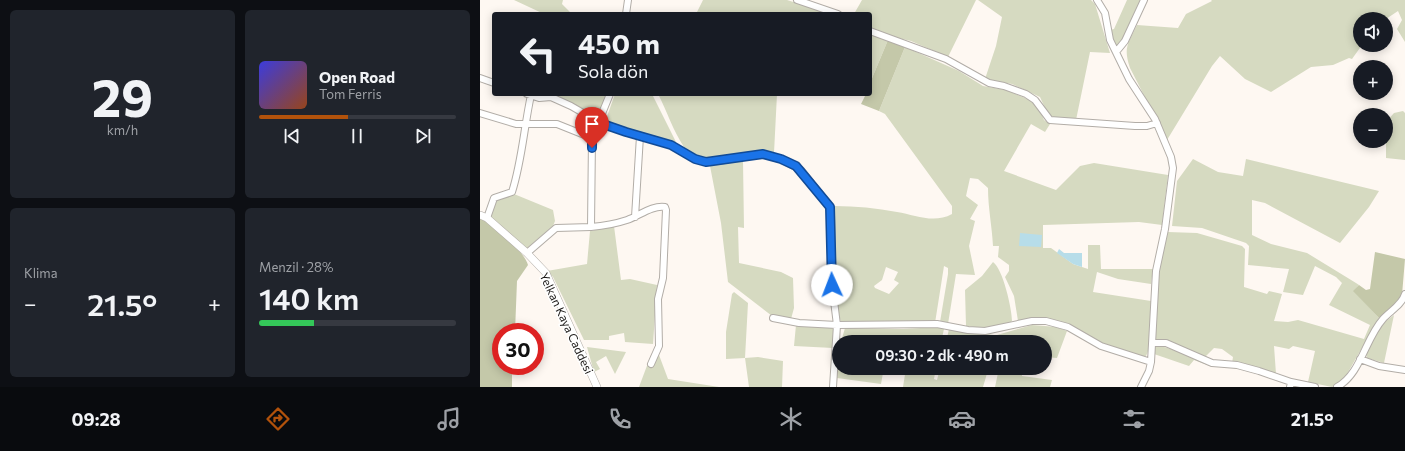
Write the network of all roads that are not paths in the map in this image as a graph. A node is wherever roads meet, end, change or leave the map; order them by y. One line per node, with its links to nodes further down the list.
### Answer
1 (628, 0): 5 (street)
2 (797, 0): 6 (street)
3 (1097, 0): 8 (street)
4 (1144, 0): 8 (street)
5 (626, 12)
6 (832, 12)
7 (872, 32): 16 (street)
8 (1116, 52): 16 (street)
9 (480, 78): 10 (street)
10 (492, 82)
11 (529, 96): 17 (street)
12 (532, 96): 15 (street)
13 (609, 96): 15 (street)
14 (480, 113): 17 (street)
15 (600, 123): 18 (street); 19 (street)
16 (1157, 123): 27 (street)
17 (524, 125): 19 (street); 20 (street)
18 (640, 136): 21 (street); 26 (street)
19 (592, 138): 22 (street)
20 (483, 217): 23 (street, Yelkan Kaya Caddesi)
21 (635, 217): 22 (street); 30 (street)
22 (590, 227): 23 (street)
23 (527, 253): 33 (street, Yelkan Kaya Caddesi)
24 (1405, 294): 28 (street)
25 (773, 318): 26 (street)
26 (837, 325): 29 (street); 34 (street)
27 (1153, 343): 29 (street); 32 (street)
28 (1360, 359): 31 (street); 37 (street)
29 (1151, 362): 35 (street)
30 (651, 364)
31 (1405, 370)
32 (1290, 384): 36 (street)
33 (596, 387)
34 (833, 387)
35 (1141, 387)
36 (1315, 387)
37 (1337, 387)

